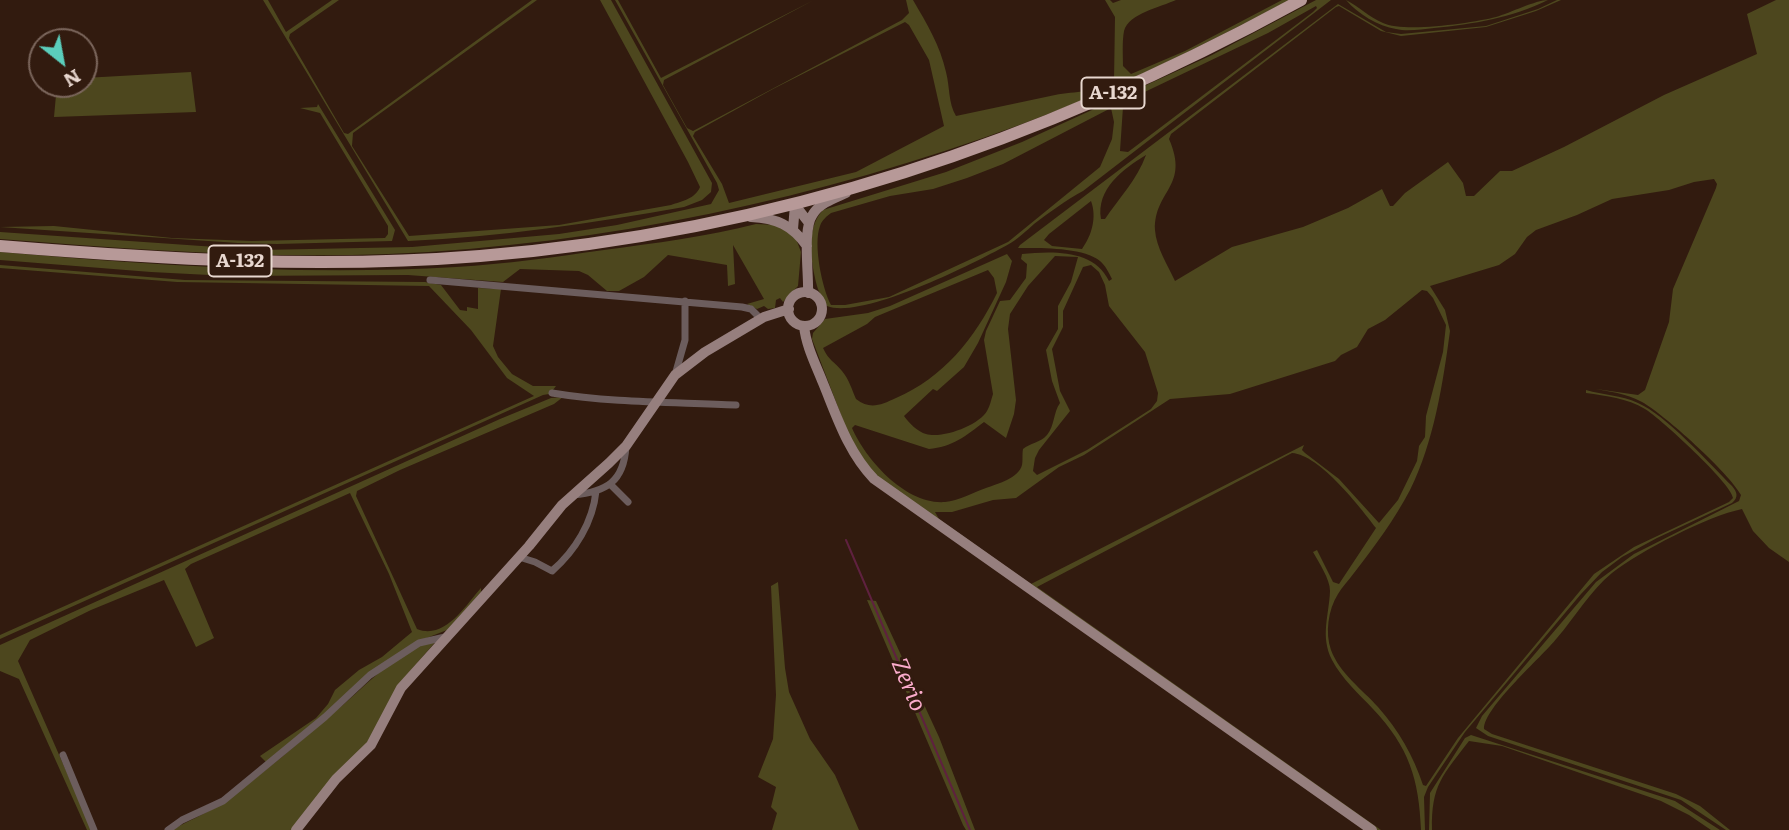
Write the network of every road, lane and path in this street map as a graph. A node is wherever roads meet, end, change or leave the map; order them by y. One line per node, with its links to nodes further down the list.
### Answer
1 (1301, 0): 2 (main road, A-132)
2 (856, 189): 3 (main road, A-132); 5 (street)
3 (795, 205): 4 (main road, A-132); 5 (street); 6 (street)
4 (747, 216): 6 (street); 7 (main road, A-132)
5 (809, 223): 8 (street)
6 (793, 229): 8 (street)
7 (0, 246)
8 (807, 246): 10 (street)
9 (430, 280): 11 (street)
10 (808, 293): 12 (street); 14 (street)
11 (685, 301): 13 (street); 15 (street)
12 (789, 309): 13 (street); 14 (street)
13 (761, 319): 15 (street)
14 (804, 326): 30 (street)
15 (675, 374): 17 (street)
16 (552, 393): 17 (street)
17 (655, 400): 18 (street); 19 (street)
18 (736, 405)
19 (626, 446): 20 (street); 22 (street)
20 (610, 484): 21 (street); 23 (street)
21 (596, 491): 22 (street); 24 (street)
22 (572, 495): 24 (street)
23 (628, 502)
24 (519, 557): 25 (street)
25 (445, 637): 28 (street); 29 (street)
26 (63, 755): 27 (street)
27 (94, 830)
28 (167, 830)
29 (296, 830)
30 (1373, 830)

